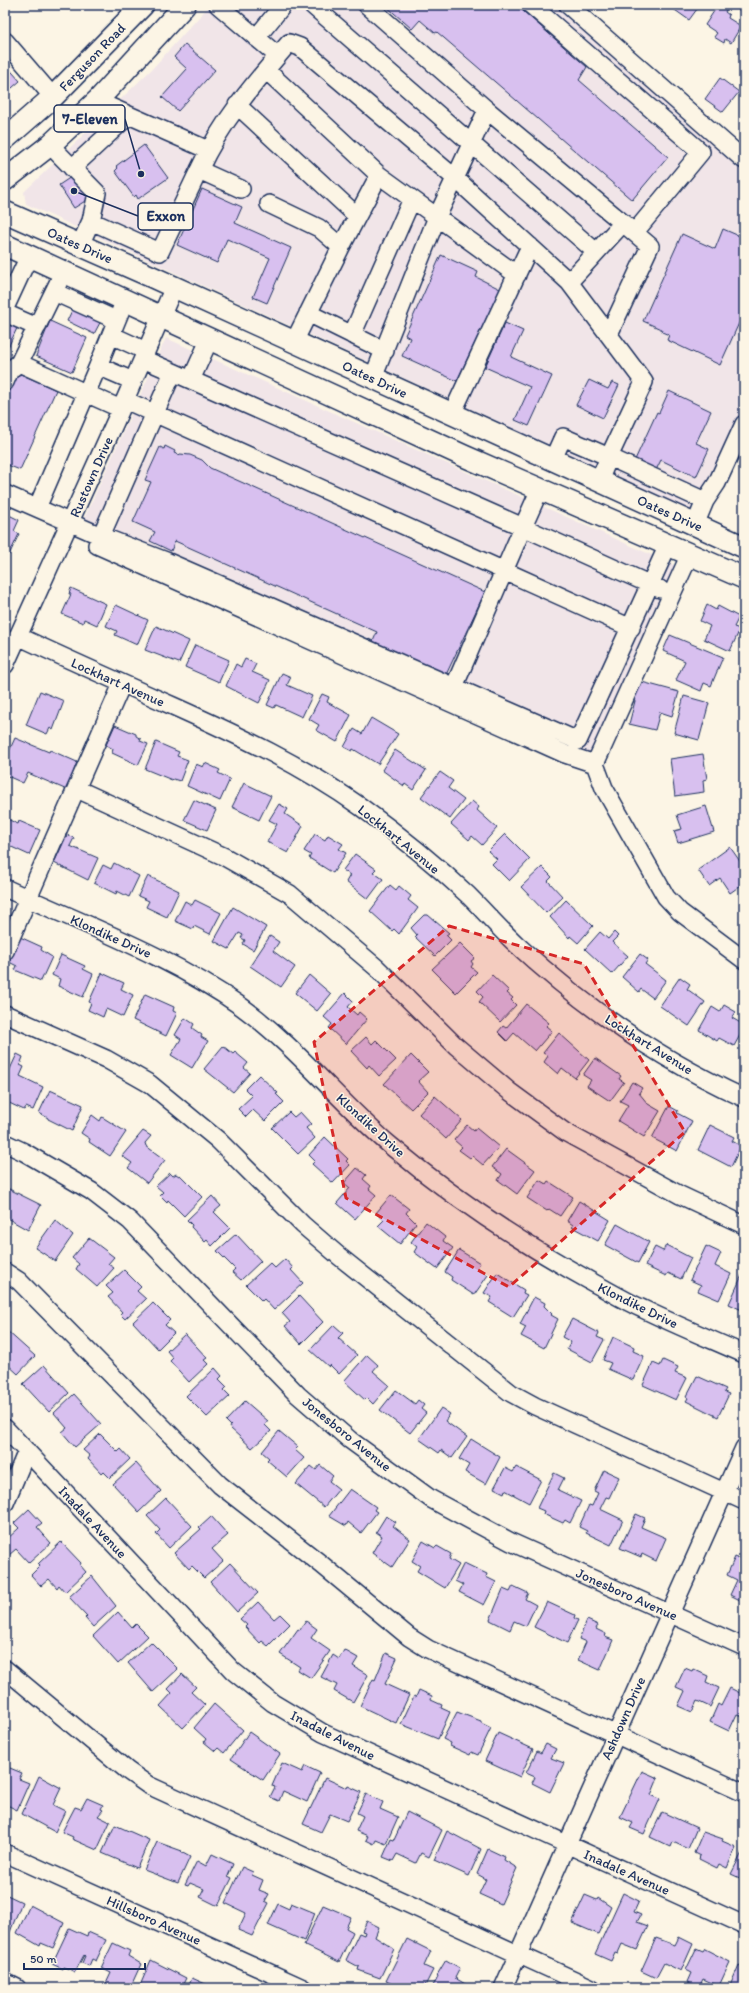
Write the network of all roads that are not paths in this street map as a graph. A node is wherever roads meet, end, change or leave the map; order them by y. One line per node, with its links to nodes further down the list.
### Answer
1 (142, 5): 13 (main road, Ferguson Road)
2 (186, 5): 14 (main road)
3 (219, 5): 9 (street)
4 (283, 5): 9 (street)
5 (312, 5): 19 (street)
6 (367, 5): 16 (street)
7 (531, 5): 35 (street)
8 (568, 5): 22 (street)
9 (256, 38): 11 (street)
10 (5, 41): 13 (street)
11 (278, 56): 12 (street); 26 (street)
12 (266, 70): 15 (street); 25 (street)
13 (53, 97): 18 (main road, Ferguson Road)
14 (97, 100): 17 (street); 20 (main road)
15 (237, 105): 21 (street); 32 (street)
16 (487, 110): 19 (street); 35 (street)
17 (128, 116): 21 (street); 23 (street)
18 (5, 139)
19 (471, 143): 26 (street); 41 (street)
20 (50, 145): 23 (street); 27 (main road)
21 (208, 150): 24 (street)
22 (744, 160)
23 (72, 168): 34 (street)
24 (199, 170): 28 (street); 40 (street)
25 (379, 175): 29 (street); 32 (street)
26 (455, 178): 33 (street); 38 (street)
27 (5, 180)
28 (241, 189)
29 (412, 199): 33 (street); 57 (street)
30 (269, 204): 39 (street)
31 (5, 212): 36 (main road, Oates Drive)
32 (357, 216): 39 (street)
33 (437, 217): 44 (street); 60 (street)
34 (91, 220): 36 (street); 40 (street)
35 (629, 228): 41 (street); 56 (street)
36 (80, 244): 45 (main road, Oates Drive)
37 (5, 245): 42 (main road)
38 (530, 246): 44 (street); 46 (street)
39 (341, 247): 52 (street)
40 (160, 252): 45 (street)
41 (596, 252): 46 (street)
42 (29, 256): 43 (main road); 50 (street)
43 (64, 272): 48 (street); 49 (main road)
44 (517, 275): 73 (street)
45 (150, 276): 47 (main road, Oates Drive)
46 (569, 282): 56 (street)
47 (174, 288): 53 (street, Rustown Drive); 59 (main road, Oates Drive)
48 (54, 292): 54 (street); 55 (street)
49 (125, 300): 53 (main road); 55 (street)
50 (5, 308)
51 (5, 312): 54 (street)
52 (308, 313): 57 (street); 59 (street)
53 (161, 316): 58 (main road); 61 (street, Rustown Drive)
54 (37, 327): 62 (street)
55 (114, 327): 61 (street); 63 (street)
56 (609, 334): 75 (street)
57 (352, 335): 60 (street)
58 (210, 338): 66 (street); 71 (main road)
59 (294, 342): 65 (main road, Oates Drive)
60 (385, 351): 65 (street)
61 (145, 355): 64 (street); 67 (street, Rustown Drive)
62 (19, 363): 68 (street); 69 (street)
63 (98, 366): 67 (street); 69 (street)
64 (173, 372): 66 (street); 72 (street)
65 (373, 378): 71 (main road); 73 (main road, Oates Drive)
66 (191, 380): 84 (street)
67 (133, 381): 70 (street, Rustown Drive)
68 (5, 382)
69 (86, 393): 70 (street); 81 (street)
70 (123, 404): 72 (street); 82 (street, Rustown Drive)
71 (359, 408): 78 (main road)
72 (154, 413): 85 (street); 89 (street)
73 (452, 414): 76 (main road, Oates Drive)
74 (744, 424): 80 (street)
75 (609, 457): 76 (street); 77 (street); 80 (street)
76 (553, 460): 77 (main road, Oates Drive); 78 (main road)
77 (599, 481): 83 (main road, Oates Drive)
78 (540, 489): 84 (street); 86 (main road)
79 (5, 494): 81 (street)
80 (705, 501): 83 (street)
81 (37, 508): 82 (street)
82 (70, 523): 85 (street); 94 (street, Rustown Drive)
83 (695, 525): 87 (main road, Oates Drive)
84 (523, 527): 89 (street); 91 (street)
85 (101, 536): 97 (street); 98 (street)
86 (668, 545): 88 (main road); 91 (street)
87 (744, 547)
88 (690, 554): 90 (main road); 92 (street)
89 (504, 571): 93 (street); 97 (street)
90 (744, 578)
91 (650, 585): 92 (street); 93 (street)
92 (672, 594): 98 (street)
93 (631, 628): 97 (street)
94 (18, 636): 95 (street, Rustown Drive); 96 (street, Lockhart Avenue)
95 (5, 665)
96 (122, 684): 99 (street); 105 (street, Lockhart Avenue)
97 (454, 687)
98 (595, 764): 103 (street)
99 (76, 789): 101 (street); 107 (street)
100 (5, 888): 101 (street, Klondike Drive)
101 (28, 899): 102 (street); 109 (street, Klondike Drive)
102 (5, 951)
103 (744, 960)
104 (5, 1014): 113 (street)
105 (744, 1098)
106 (5, 1143): 116 (street, Jonesboro Avenue)
107 (744, 1225)
108 (5, 1272): 119 (street)
109 (744, 1354)
110 (5, 1428): 112 (street, Inadale Avenue)
111 (744, 1448): 113 (street, Ashdown Drive)
112 (27, 1451): 115 (street); 121 (street, Inadale Avenue)
113 (725, 1492): 114 (street); 116 (street, Ashdown Drive)
114 (744, 1501)
115 (5, 1503)
116 (670, 1614): 117 (street, Jonesboro Avenue); 119 (street, Ashdown Drive)
117 (744, 1647)
118 (5, 1669): 124 (street)
119 (616, 1735): 120 (street); 121 (street, Ashdown Drive)
120 (744, 1793)
121 (567, 1845): 123 (street, Inadale Avenue); 124 (street, Ashdown Drive)
122 (5, 1853): 127 (street, Hillsboro Avenue)
123 (744, 1925)
124 (518, 1955): 128 (street, Ashdown Drive); 129 (street)
125 (5, 1982): 126 (street)
126 (17, 1988)
127 (303, 1988)
128 (503, 1988)
129 (592, 1988)

